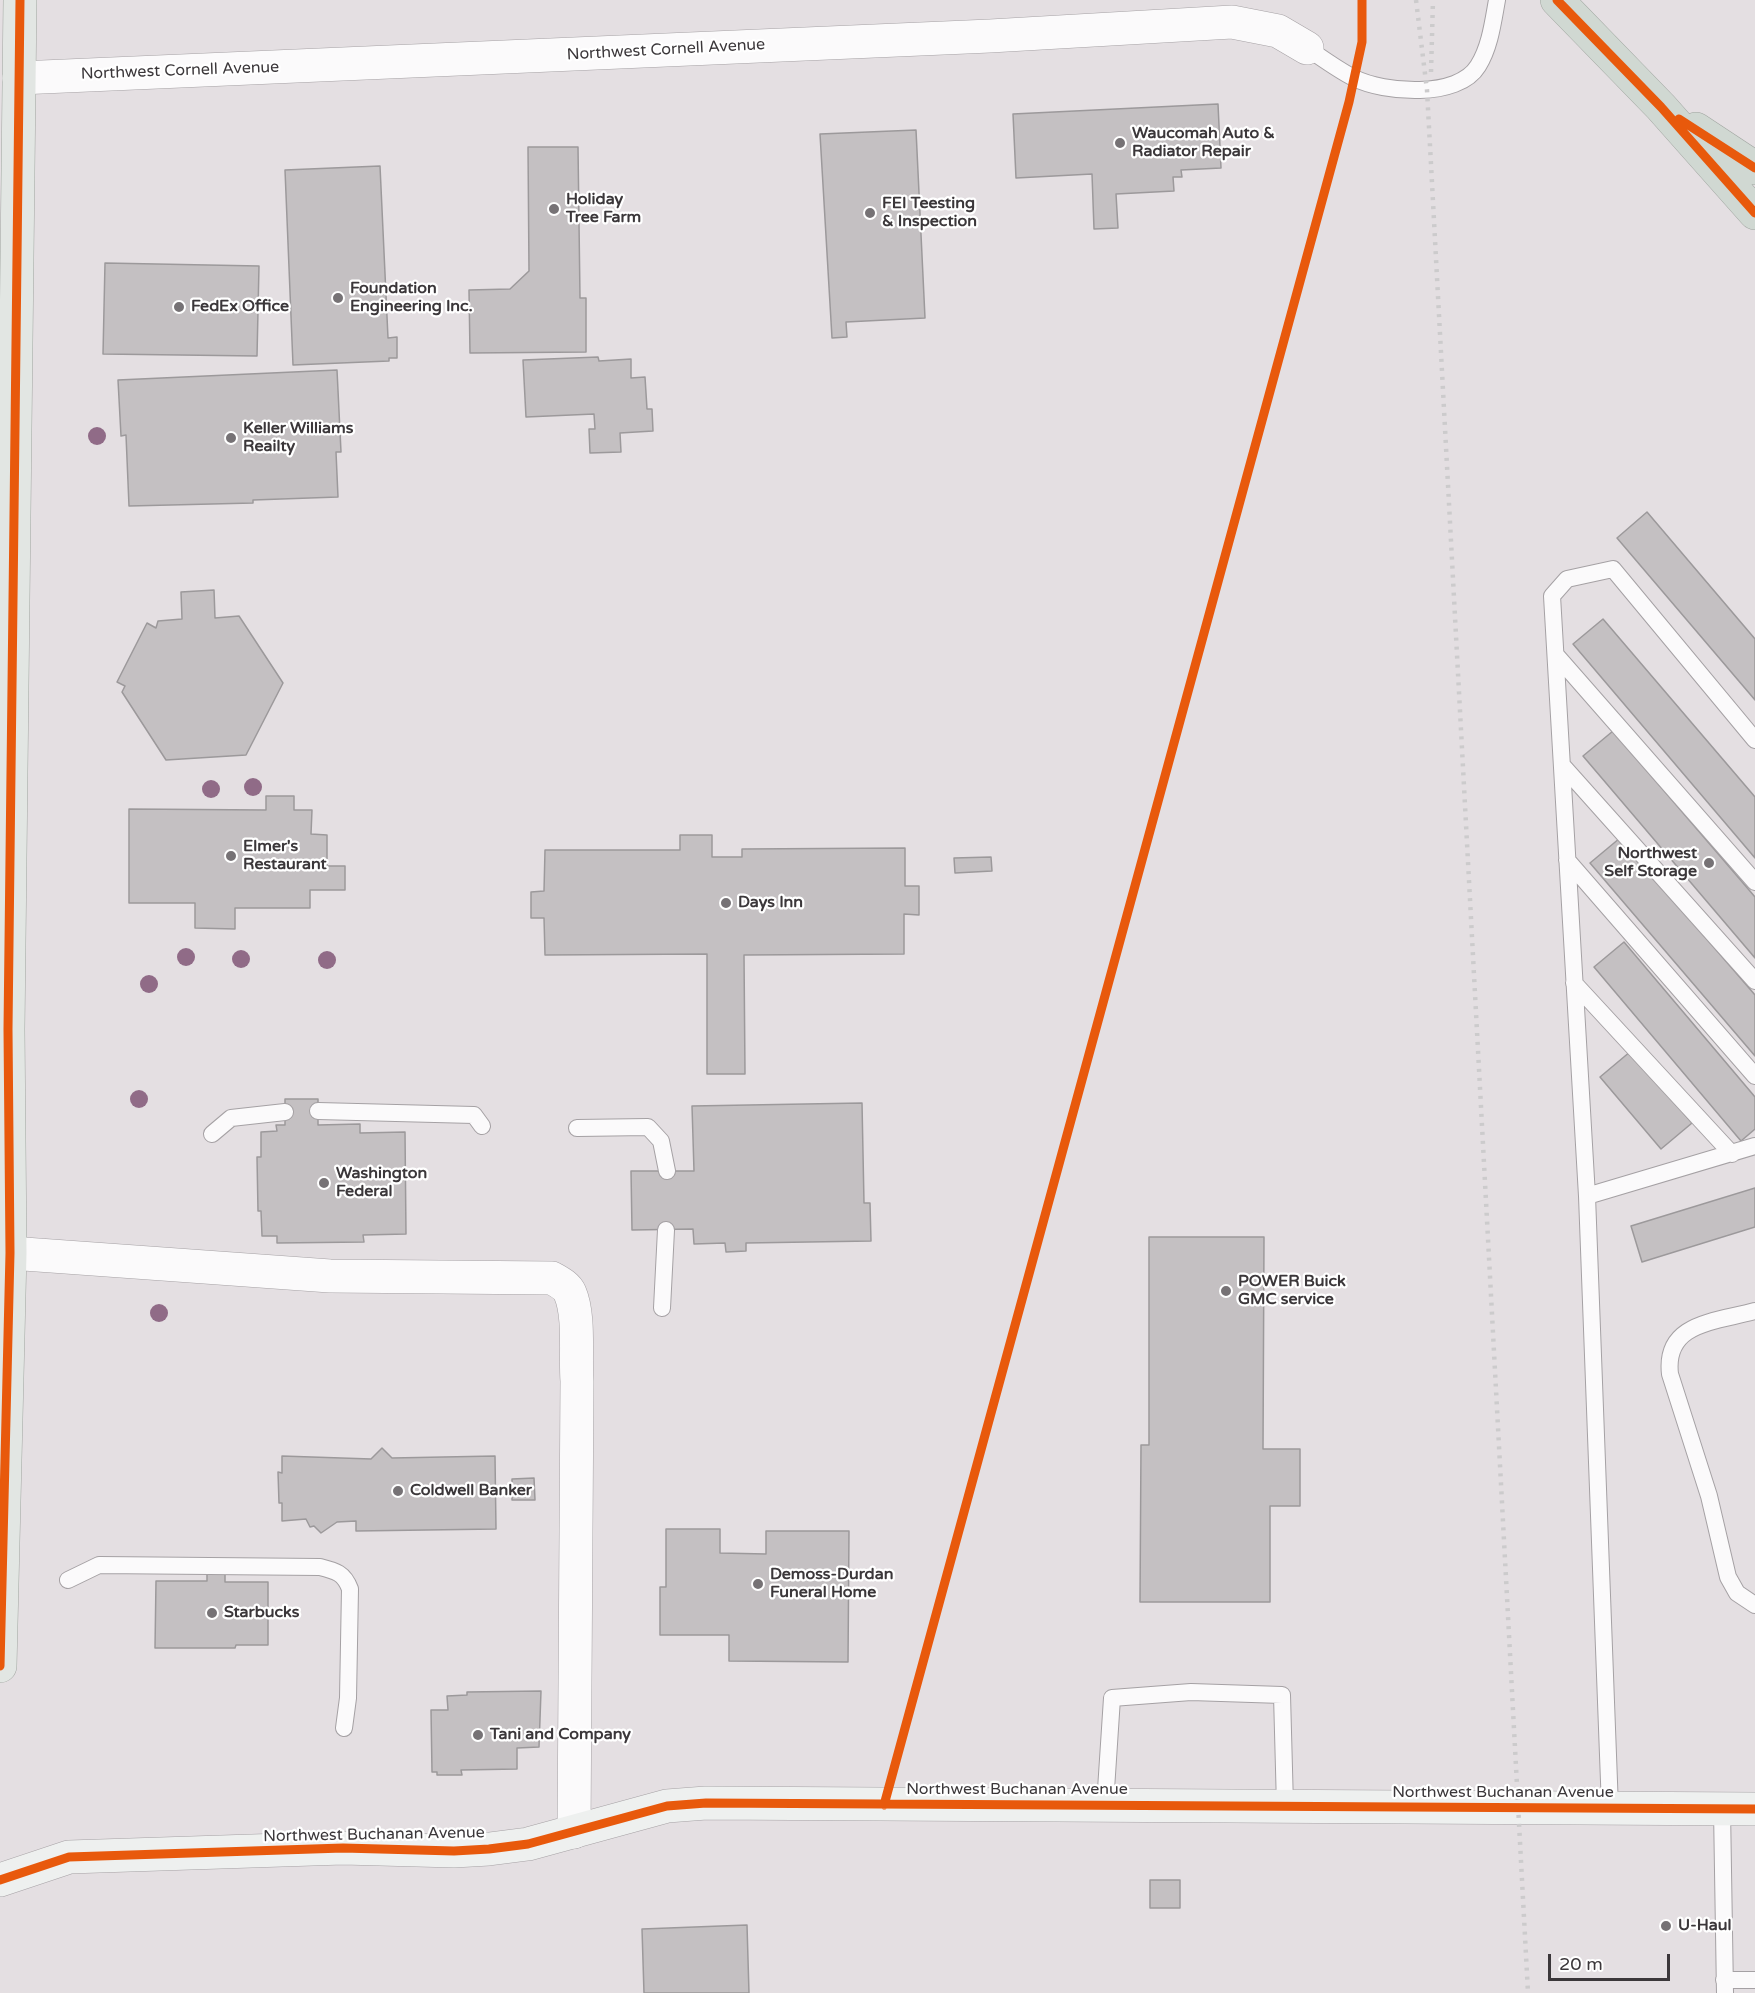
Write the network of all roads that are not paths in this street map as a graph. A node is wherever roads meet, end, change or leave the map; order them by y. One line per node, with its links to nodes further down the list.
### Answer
1 (20, 0): 5 (main road)
2 (1497, 0): 4 (lane)
3 (1557, 0): 6 (highway)
4 (1307, 48): 5 (street, Northwest Cornell Avenue)
5 (19, 78): 27 (main road)
6 (1661, 107): 7 (highway); 8 (highway)
7 (1755, 168)
8 (1755, 213)
9 (1556, 655): 10 (lane); 11 (lane); 13 (lane)
10 (1755, 740)
11 (1562, 765): 12 (lane); 14 (lane)
12 (1567, 860): 15 (lane); 16 (lane)
13 (1755, 882)
14 (1755, 981)
15 (1574, 984): 23 (lane); 25 (lane)
16 (1755, 1076)
17 (318, 1111): 19 (lane)
18 (285, 1112): 21 (lane)
19 (482, 1125)
20 (578, 1128): 24 (lane)
21 (212, 1134)
22 (1755, 1146): 23 (lane)
23 (1732, 1154): 25 (lane)
24 (667, 1171)
25 (1587, 1196): 36 (lane)
26 (666, 1230): 28 (lane)
27 (10, 1253): 32 (main road); 39 (street)
28 (662, 1308)
29 (1755, 1311): 31 (lane)
30 (68, 1580): 33 (lane)
31 (1755, 1605)
32 (0, 1666)
33 (344, 1728)
34 (1105, 1805): 35 (street, Northwest Buchanan Avenue); 35 (lane); 39 (street, Northwest Buchanan Avenue)
35 (1285, 1806): 36 (street, Northwest Buchanan Avenue)
36 (1610, 1808): 37 (street, Northwest Buchanan Avenue)
37 (1722, 1809): 38 (street, Northwest Buchanan Avenue); 42 (lane)
38 (1755, 1809)
39 (574, 1832): 40 (street, Northwest Buchanan Avenue)
40 (0, 1881)
41 (1755, 1980): 42 (lane)
42 (1724, 1986)

